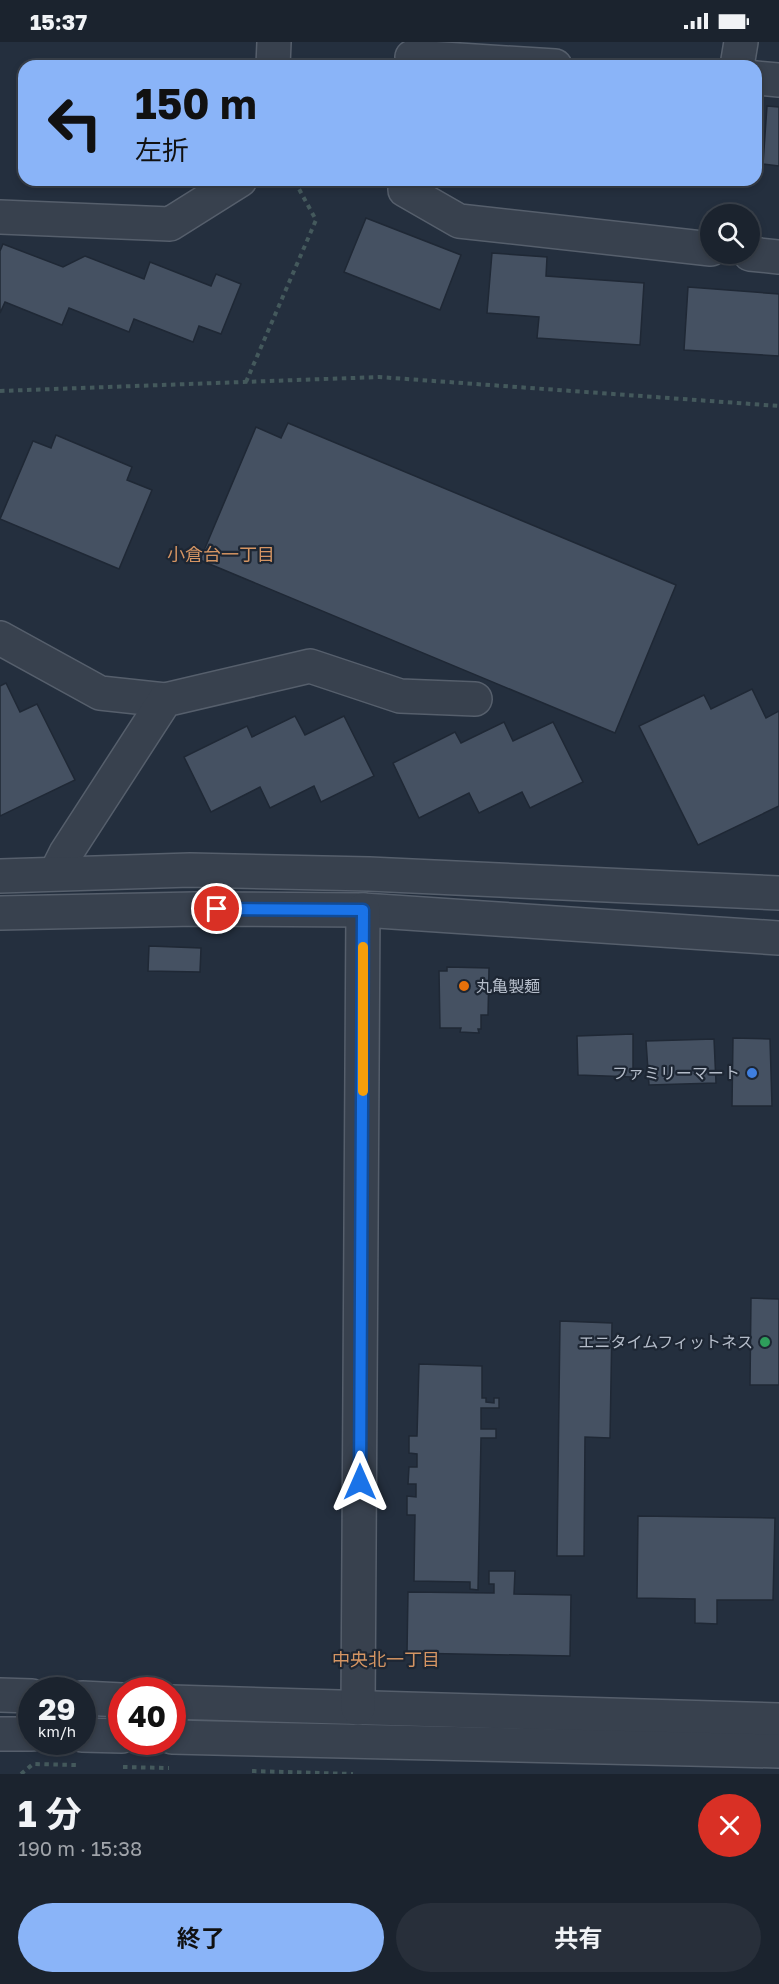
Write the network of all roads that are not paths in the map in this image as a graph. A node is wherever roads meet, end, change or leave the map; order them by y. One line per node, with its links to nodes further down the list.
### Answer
1 (274, 42): 4 (street)
2 (741, 42): 6 (street)
3 (412, 55): 5 (street)
4 (273, 60)
5 (477, 60)
6 (738, 60)
7 (762, 79): 8 (street)
8 (779, 80)
9 (230, 186): 11 (street)
10 (405, 186): 12 (street)
11 (0, 217)
12 (700, 248)
13 (760, 255): 14 (street)
14 (779, 257)
15 (0, 638): 17 (street)
16 (475, 699): 17 (street)
17 (165, 700): 18 (street)
18 (56, 873): 19 (street); 20 (street)
19 (0, 876)
20 (779, 893)
21 (363, 910): 22 (street); 23 (street); 27 (street)
22 (0, 913)
23 (779, 938)
24 (0, 1695): 25 (street)
25 (18, 1696)
26 (186, 1702): 27 (street)
27 (358, 1708): 28 (street)
28 (779, 1720)
29 (0, 1734): 30 (street)
30 (18, 1734)
31 (186, 1737): 32 (street)
32 (779, 1751)

